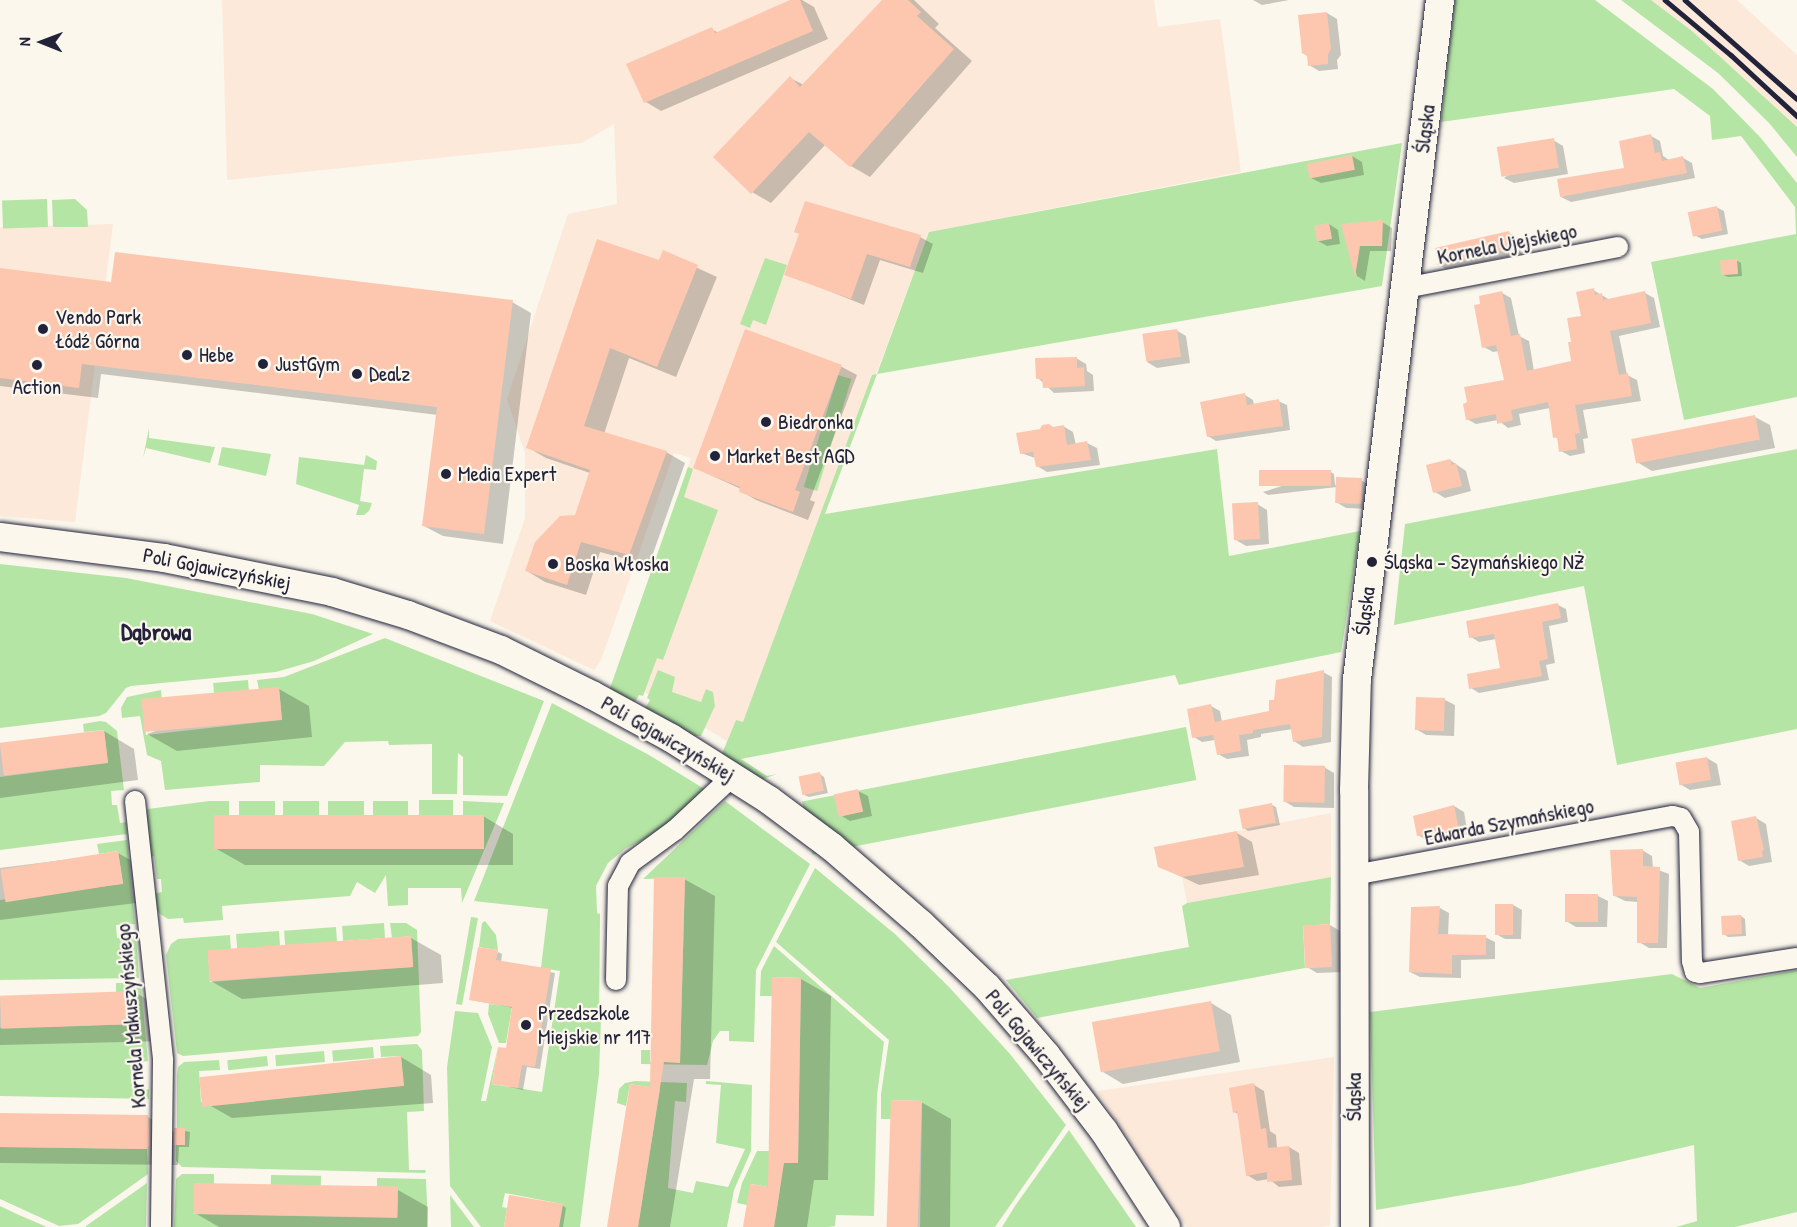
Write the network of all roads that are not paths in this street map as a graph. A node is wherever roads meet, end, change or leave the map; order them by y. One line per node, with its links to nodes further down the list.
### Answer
1 (1440, 0): 3 (street, Śląska)
2 (1618, 247): 3 (street, Kornela Ujejskiego)
3 (1405, 288): 7 (street, Śląska)
4 (0, 537): 5 (street, Poli Gojawiczyńskiej)
5 (733, 776): 9 (street); 11 (street, Poli Gojawiczyńskiej)
6 (135, 801): 10 (street, Kornela Makuszyńskiego)
7 (1354, 875): 8 (street, Edwarda Szymańskiego); 12 (street, Śląska)
8 (1797, 958)
9 (616, 981)
10 (161, 1227)
11 (1166, 1227)
12 (1355, 1227)

